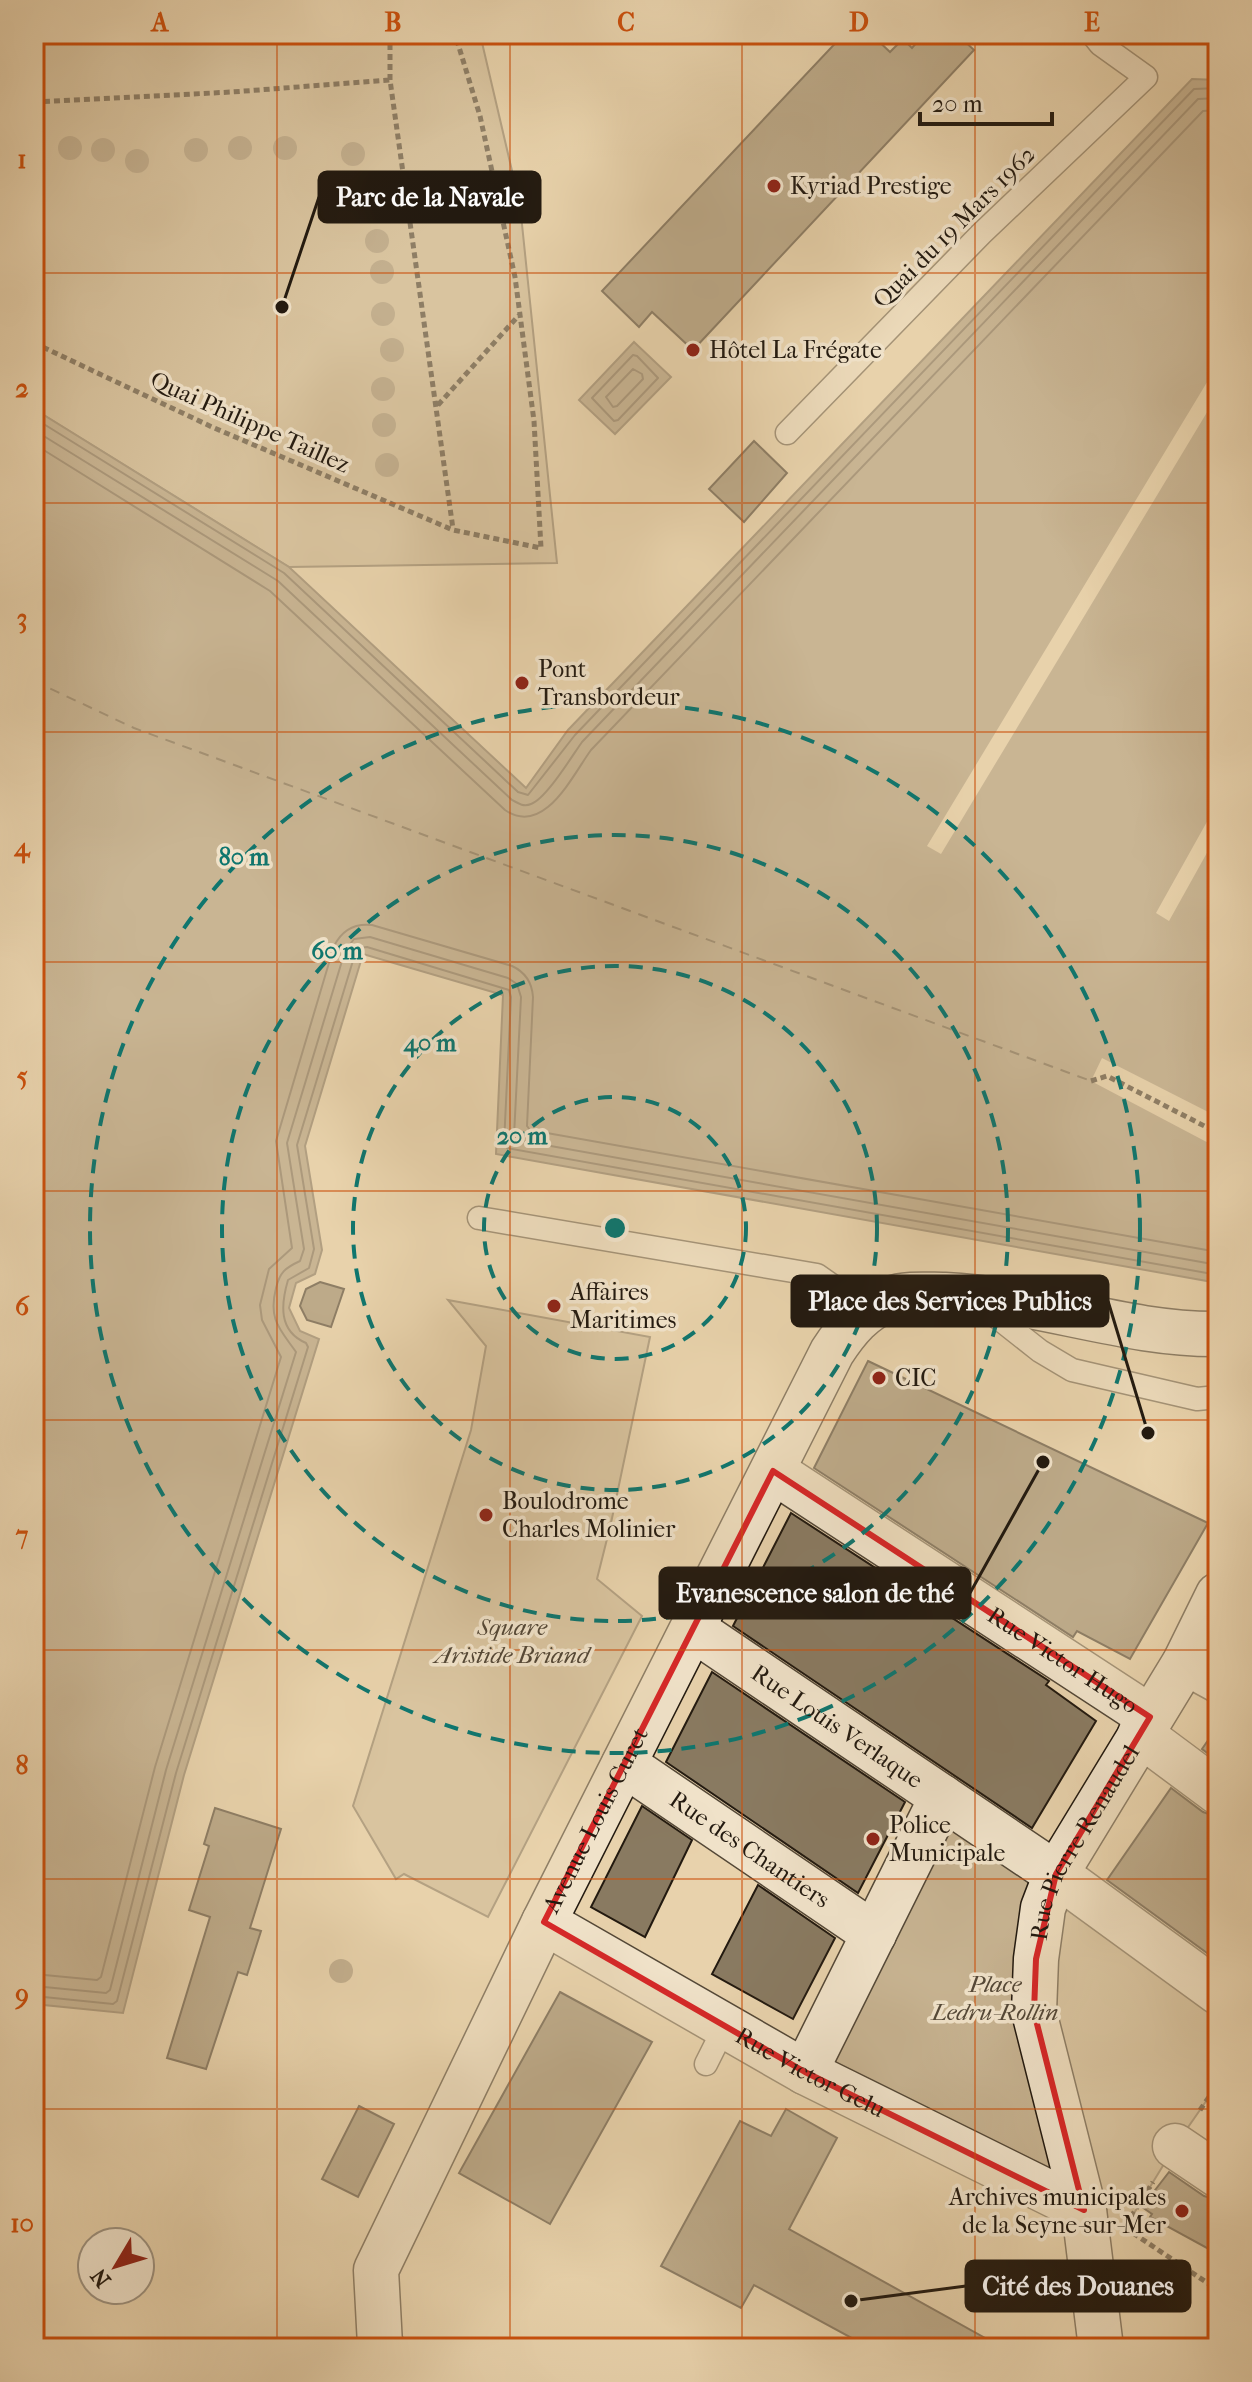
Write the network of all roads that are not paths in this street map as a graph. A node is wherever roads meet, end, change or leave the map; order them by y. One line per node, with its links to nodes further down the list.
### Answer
1 (1092, 34): 2 (lane, Quai du 19 Mars 1962)
2 (787, 433)
3 (479, 1218): 5 (lane)
4 (972, 1296): 5 (street); 6 (street); 7 (lane)
5 (867, 1310): 8 (street, Avenue Louis Curet)
6 (1218, 1334)
7 (1218, 1397)
8 (773, 1471): 10 (street, Avenue Louis Curet); 12 (street, Rue Victor Hugo)
9 (1218, 1595): 11 (street, Rue Pierre Renaudel)
10 (693, 1629): 13 (street, Avenue Louis Curet); 15 (street, Rue Louis Verlaque)
11 (1201, 1671): 12 (street, Rue Pierre Renaudel)
12 (1145, 1726): 14 (street, Rue Victor Hugo); 16 (street, Rue Pierre Renaudel)
13 (624, 1764): 17 (street, Avenue Louis Curet); 18 (street, Rue des Chantiers)
14 (1218, 1792)
15 (942, 1797): 16 (street, Rue Louis Verlaque); 18 (street)
16 (1056, 1874): 19 (street, Rue Louis Verlaque); 23 (street, Rue Pierre Renaudel)
17 (544, 1922): 20 (street, Rue Victor Gelu); 24 (street, Avenue Louis Curet)
18 (874, 1934): 20 (street)
19 (1218, 1992)
20 (805, 2072): 23 (street, Rue Victor Gelu)
21 (1175, 2146): 22 (street)
22 (1218, 2175)
23 (1084, 2210): 25 (street, Rue Pierre Renaudel)
24 (377, 2347)
25 (1101, 2348)

